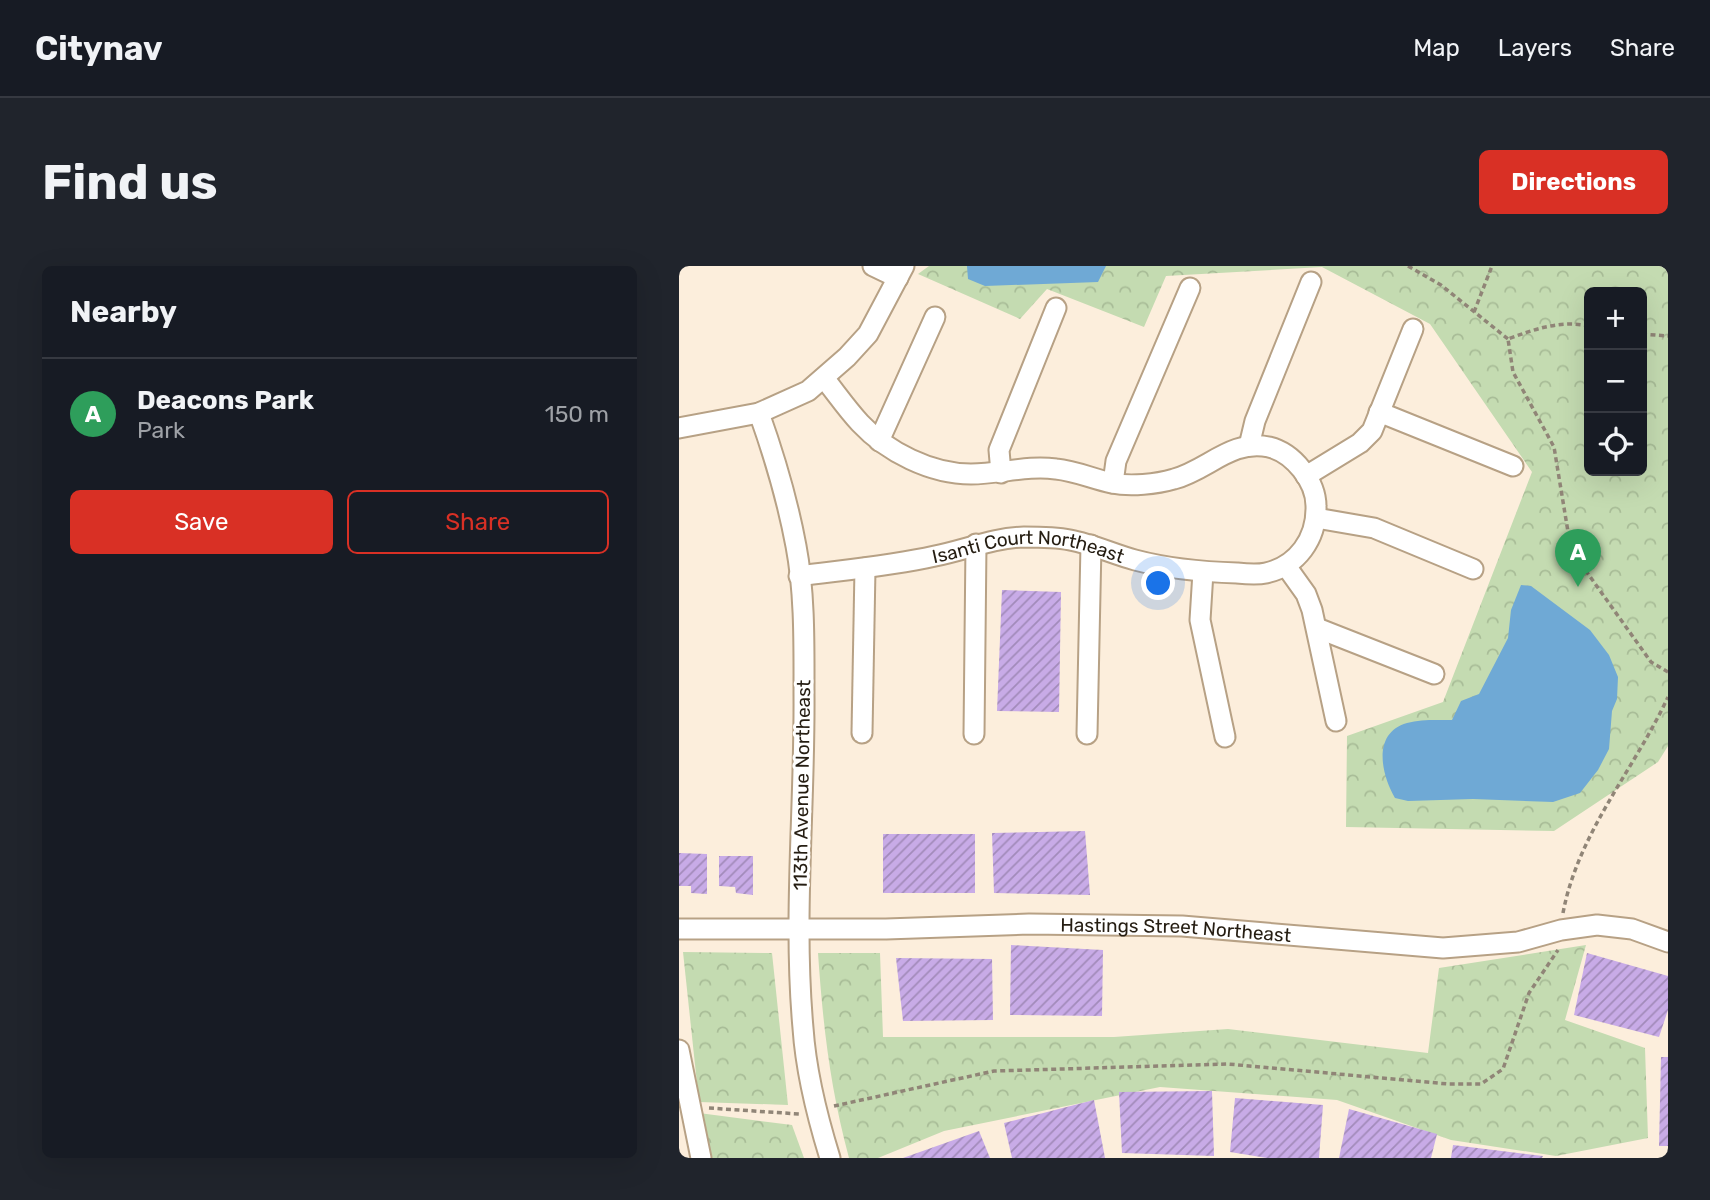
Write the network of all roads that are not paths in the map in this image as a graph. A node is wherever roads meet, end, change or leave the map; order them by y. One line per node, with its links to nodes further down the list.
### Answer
1 (873, 266): 2 (street)
2 (901, 272): 8 (street)
3 (1311, 282): 13 (street)
4 (1190, 288): 17 (street)
5 (1056, 308): 15 (street)
6 (935, 317): 12 (street)
7 (1412, 329): 9 (street)
8 (824, 378): 10 (street); 12 (street)
9 (1379, 412): 14 (street); 16 (street)
10 (759, 413): 11 (street); 25 (street, 113th Avenue Northeast)
11 (679, 428)
12 (879, 441): 15 (street)
13 (1249, 446): 16 (street); 17 (street)
14 (1513, 466)
15 (1001, 472): 17 (street)
16 (1306, 475): 18 (street)
17 (1114, 484)
18 (1316, 518): 21 (street); 23 (street)
19 (976, 544): 20 (street, Isanti Court Northeast); 22 (street, Isanti Court Northeast); 30 (street)
20 (1091, 545): 24 (street, Isanti Court Northeast); 31 (street)
21 (1286, 566): 24 (street, Isanti Court Northeast); 26 (street)
22 (865, 568): 25 (street, Isanti Court Northeast); 29 (street)
23 (1473, 569)
24 (1203, 572): 32 (street)
25 (799, 576): 34 (street, 113th Avenue Northeast)
26 (1317, 628): 27 (street); 28 (street)
27 (1434, 674)
28 (1336, 722)
29 (862, 733)
30 (974, 734)
31 (1087, 734)
32 (1225, 737)
33 (679, 929): 34 (street, Hastings Street Northeast)
34 (799, 929): 35 (street, Hastings Street Northeast); 38 (street, 113th Avenue Northeast)
35 (1668, 942)
36 (679, 1050): 37 (street)
37 (701, 1158)
38 (830, 1158)

